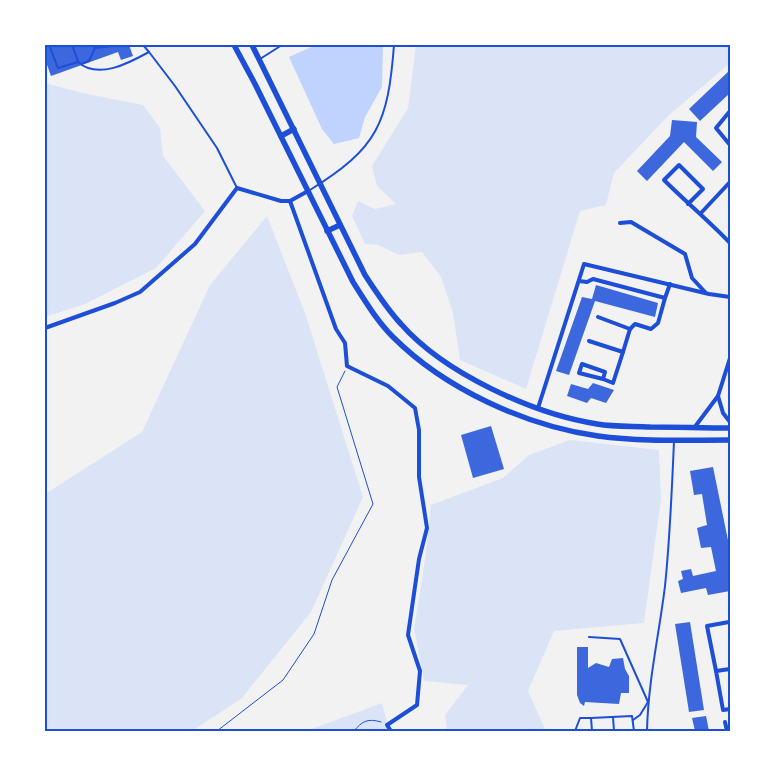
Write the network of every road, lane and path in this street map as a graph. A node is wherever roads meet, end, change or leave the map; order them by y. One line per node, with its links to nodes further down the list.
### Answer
1 (49, 45): 12 (lane)
2 (72, 45): 12 (lane)
3 (143, 45): 10 (lane)
4 (234, 45): 18 (main road)
5 (252, 45): 11 (main road)
6 (282, 45): 11 (lane)
7 (394, 45): 21 (lane)
8 (114, 46): 9 (lane)
9 (95, 47): 13 (lane)
10 (148, 52): 13 (lane); 22 (lane)
11 (260, 59): 17 (main road)
12 (78, 62): 13 (lane)
13 (83, 65)
14 (730, 111): 15 (street)
15 (726, 115): 16 (street); 19 (street)
16 (730, 119)
17 (294, 129): 18 (main road); 21 (main road)
18 (281, 136): 23 (main road)
19 (730, 145)
20 (730, 182): 26 (street)
21 (320, 184): 23 (lane); 28 (main road)
22 (237, 188): 24 (street); 37 (street)
23 (308, 191): 24 (street); 29 (main road)
24 (290, 200): 42 (street)
25 (688, 204): 25 (street); 26 (street)
26 (701, 213): 30 (street)
27 (620, 223): 33 (street)
28 (340, 225): 29 (main road); 45 (main road)
29 (327, 231): 50 (main road)
30 (730, 243)
31 (579, 281): 32 (street); 35 (street); 45 (street)
32 (670, 284): 33 (street); 35 (street)
33 (706, 293): 34 (street)
34 (730, 297)
35 (666, 298): 38 (street)
36 (598, 318): 38 (street)
37 (45, 328)
38 (630, 329): 40 (street)
39 (589, 341): 40 (street)
40 (623, 352): 43 (street)
41 (730, 358): 44 (street)
42 (347, 366): 61 (street); 62 (path)
43 (603, 379): 43 (street)
44 (718, 396): 46 (street); 47 (street)
45 (538, 408): 47 (main road)
46 (730, 422)
47 (694, 428): 48 (main road)
48 (730, 428)
49 (730, 440): 50 (main road)
50 (674, 441): 55 (lane)
51 (730, 623): 54 (street)
52 (589, 637): 55 (lane)
53 (730, 669): 54 (street)
54 (716, 672): 56 (street)
55 (648, 702): 59 (lane); 69 (lane)
56 (730, 709)
57 (613, 717): 58 (lane); 59 (lane); 67 (lane)
58 (591, 718): 65 (lane); 66 (lane)
59 (633, 720): 68 (lane)
60 (725, 722): 70 (street)
61 (387, 725): 63 (path); 64 (street)
62 (216, 731)
63 (354, 731)
64 (391, 731)
65 (575, 731)
66 (592, 731)
67 (614, 731)
68 (634, 731)
69 (647, 731)
70 (726, 731)

